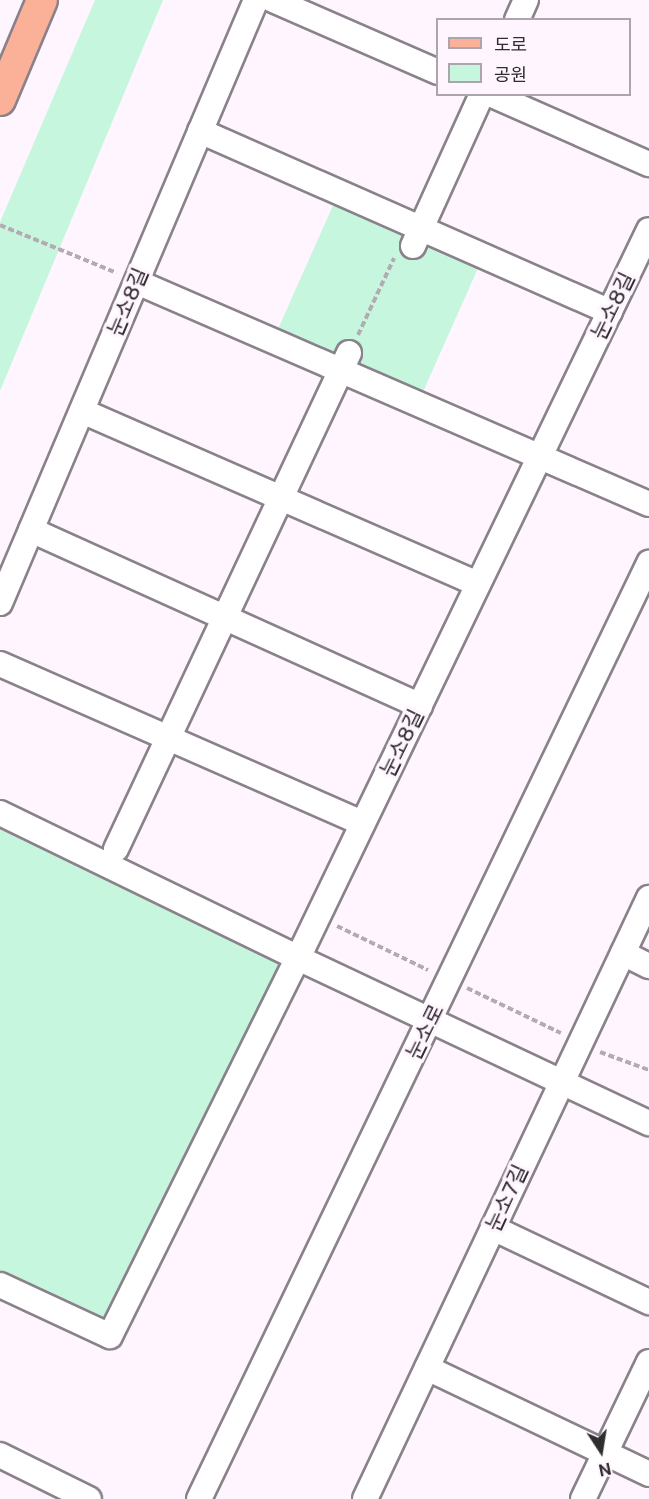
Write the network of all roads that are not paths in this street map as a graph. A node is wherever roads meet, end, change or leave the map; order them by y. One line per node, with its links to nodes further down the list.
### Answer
1 (42, 0): 9 (main road)
2 (256, 0): 10 (street, 눈소8길)
3 (273, 0): 6 (street)
4 (526, 0): 5 (street)
5 (518, 18)
6 (436, 71)
7 (481, 96): 13 (street)
8 (495, 96): 11 (street)
9 (0, 100)
10 (200, 131): 13 (street); 14 (street, 눈소8길)
11 (649, 164)
12 (649, 230): 15 (street, 눈소8길)
13 (417, 237): 15 (street)
14 (137, 282): 16 (street); 17 (street, 눈소8길)
15 (610, 312): 18 (street, 눈소8길)
16 (345, 362): 18 (street); 19 (street)
17 (82, 411): 19 (street); 21 (street, 눈소8길)
18 (540, 456): 20 (street); 23 (street, 눈소8길)
19 (281, 498): 23 (street); 25 (street)
20 (649, 504)
21 (31, 530): 24 (street, 눈소8길); 25 (street)
22 (649, 563): 36 (street, 눈소로)
23 (478, 584): 27 (street, 눈소8길)
24 (0, 603)
25 (225, 618): 27 (street); 28 (street)
26 (0, 664): 28 (street)
27 (420, 706): 30 (street, 눈소8길)
28 (168, 738): 30 (street); 31 (street)
29 (0, 813): 34 (street)
30 (363, 823): 34 (street, 눈소8길)
31 (116, 849)
32 (649, 898): 33 (street, 눈소7길)
33 (623, 953): 35 (street); 37 (street, 눈소7길)
34 (298, 958): 36 (street); 40 (street, 눈소8길)
35 (649, 966)
36 (431, 1021): 37 (street); 48 (street, 눈소로)
37 (562, 1083): 38 (street); 39 (street, 눈소7길)
38 (649, 1124)
39 (493, 1228): 41 (street); 43 (street, 눈소7길)
40 (0, 1285)
41 (649, 1302)
42 (649, 1362): 44 (street)
43 (427, 1368): 44 (street); 49 (street, 눈소7길)
44 (605, 1453): 46 (street); 50 (street)
45 (0, 1455): 47 (street)
46 (649, 1474)
47 (89, 1499)
48 (199, 1499)
49 (365, 1499)
50 (583, 1499)

